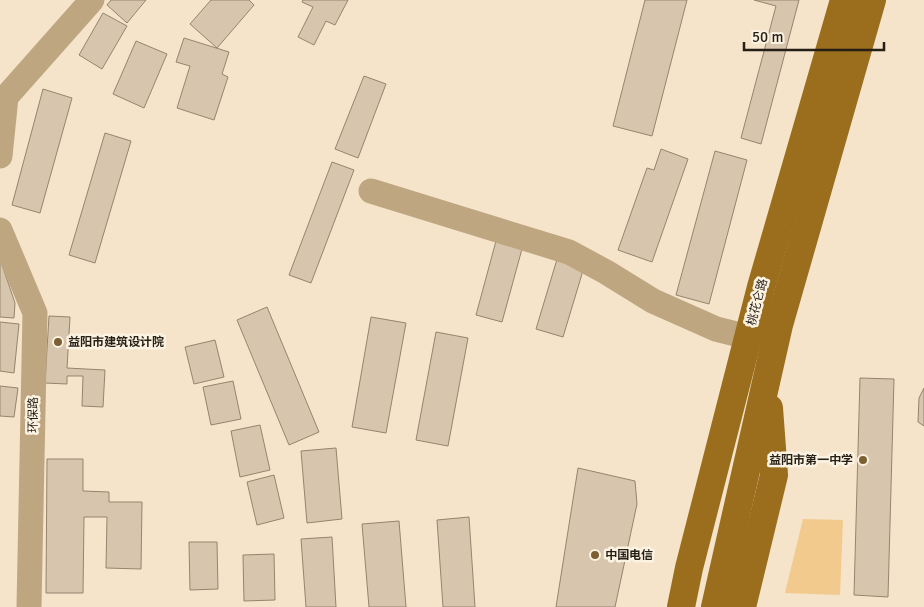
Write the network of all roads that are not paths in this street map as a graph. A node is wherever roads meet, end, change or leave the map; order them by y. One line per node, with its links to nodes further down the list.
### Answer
1 (92, 0): 4 (street)
2 (844, 0): 7 (main road, 桃花仑路)
3 (872, 0): 8 (main road)
4 (0, 156)
5 (371, 191): 7 (street)
6 (0, 230): 9 (street, 环保路)
7 (748, 337): 10 (main road, 桃花仑路)
8 (767, 381): 11 (main road); 12 (main road)
9 (29, 607)
10 (681, 607)
11 (715, 607)
12 (742, 607)

